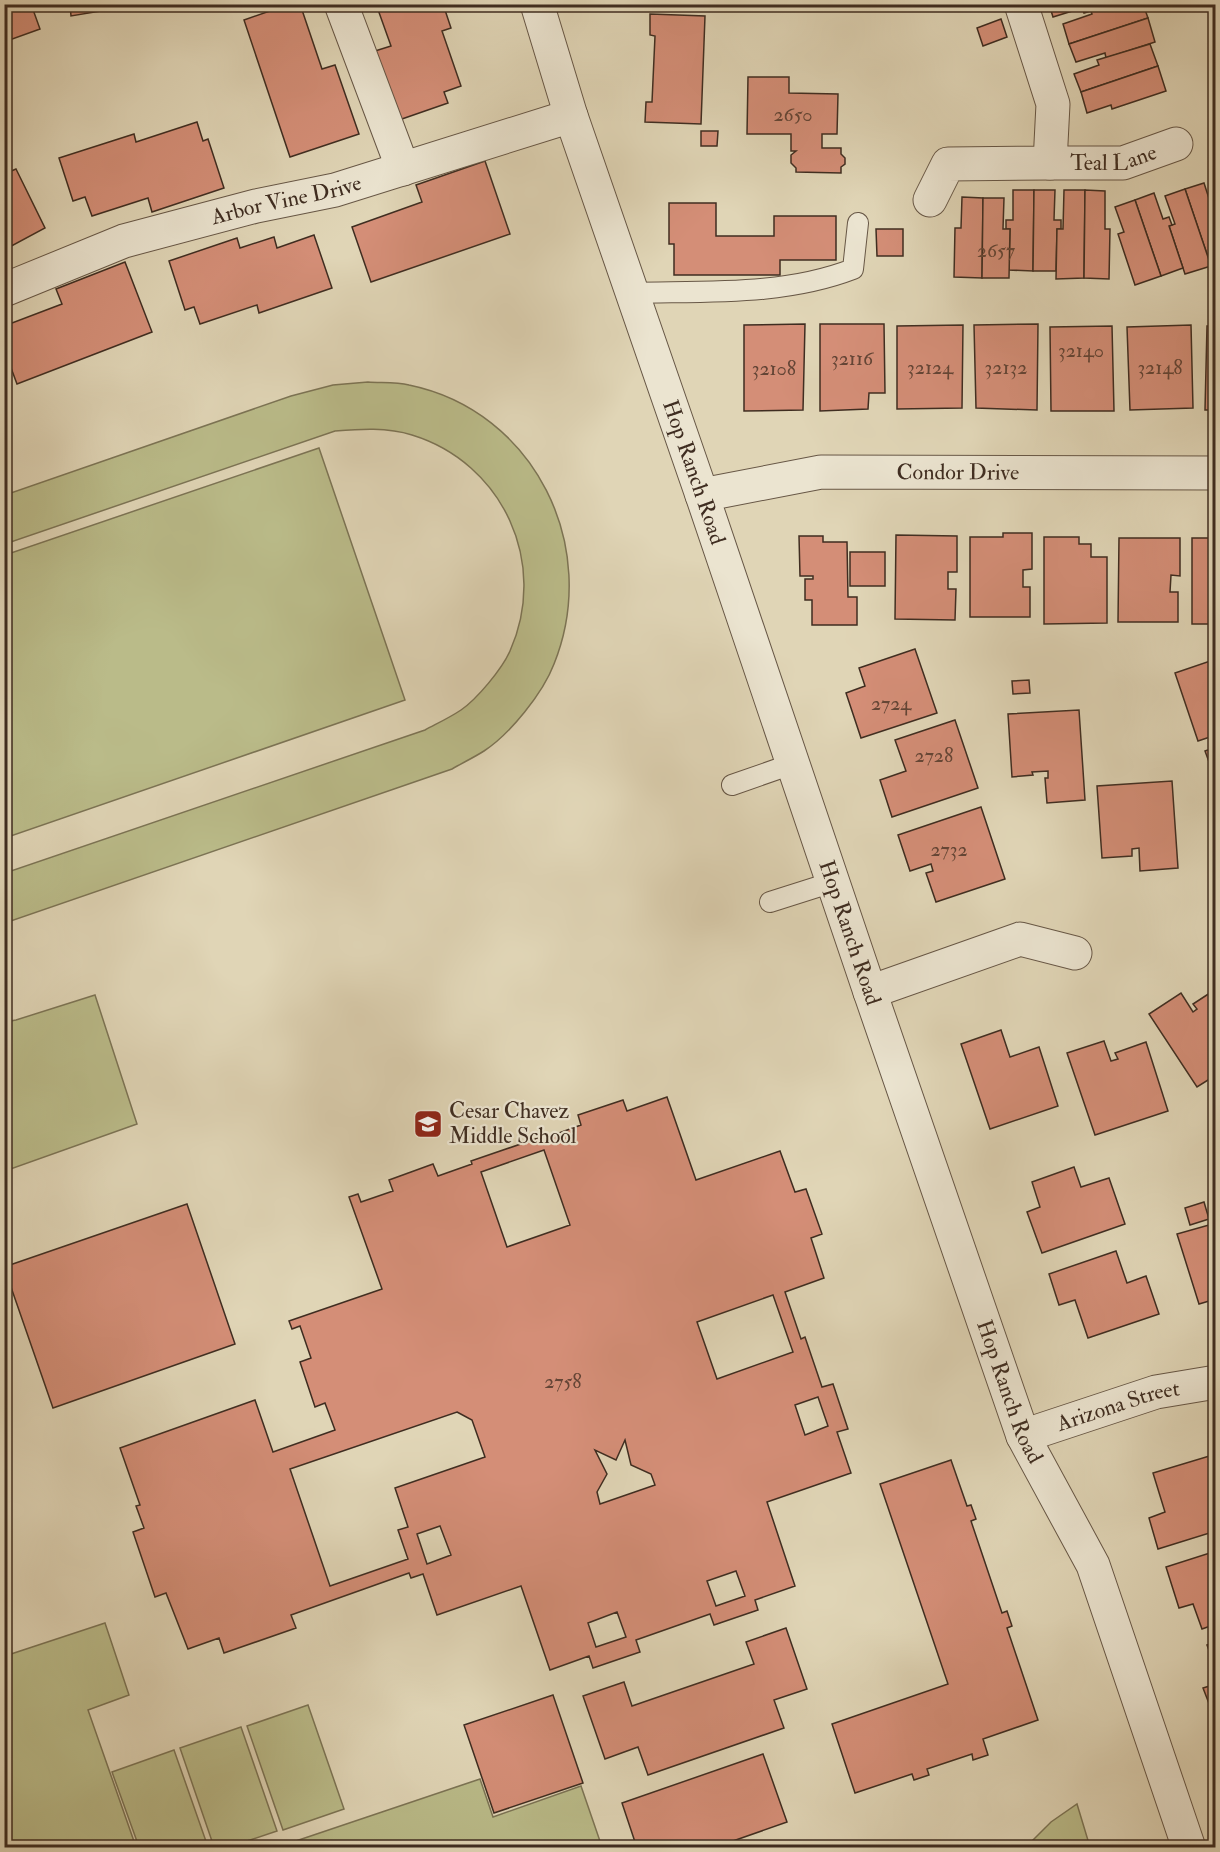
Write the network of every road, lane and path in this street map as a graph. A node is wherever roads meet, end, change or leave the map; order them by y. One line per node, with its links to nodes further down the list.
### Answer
1 (341, 4): 7 (street)
2 (537, 4): 4 (street, Hop Ranch Road)
3 (1021, 4): 6 (street, Teal Lane)
4 (571, 116): 7 (street, Arbor Vine Drive); 11 (street, Hop Ranch Road)
5 (1176, 144): 6 (street, Teal Lane)
6 (1050, 163): 8 (street, Teal Lane)
7 (403, 169): 10 (street, Arbor Vine Drive)
8 (930, 200)
9 (858, 223): 11 (lane)
10 (4, 290)
11 (631, 293): 13 (street, Hop Ranch Road)
12 (1215, 473): 13 (street, Condor Drive)
13 (702, 495): 14 (street, Hop Ranch Road)
14 (792, 764): 15 (lane); 16 (street, Hop Ranch Road)
15 (732, 785)
16 (832, 882): 17 (lane); 19 (street, Hop Ranch Road)
17 (770, 902)
18 (1075, 953): 19 (street)
19 (870, 992): 21 (street, Hop Ranch Road)
20 (1215, 1382): 21 (street, Arizona Street)
21 (1023, 1436): 22 (street, Hop Ranch Road)
22 (1189, 1848)

